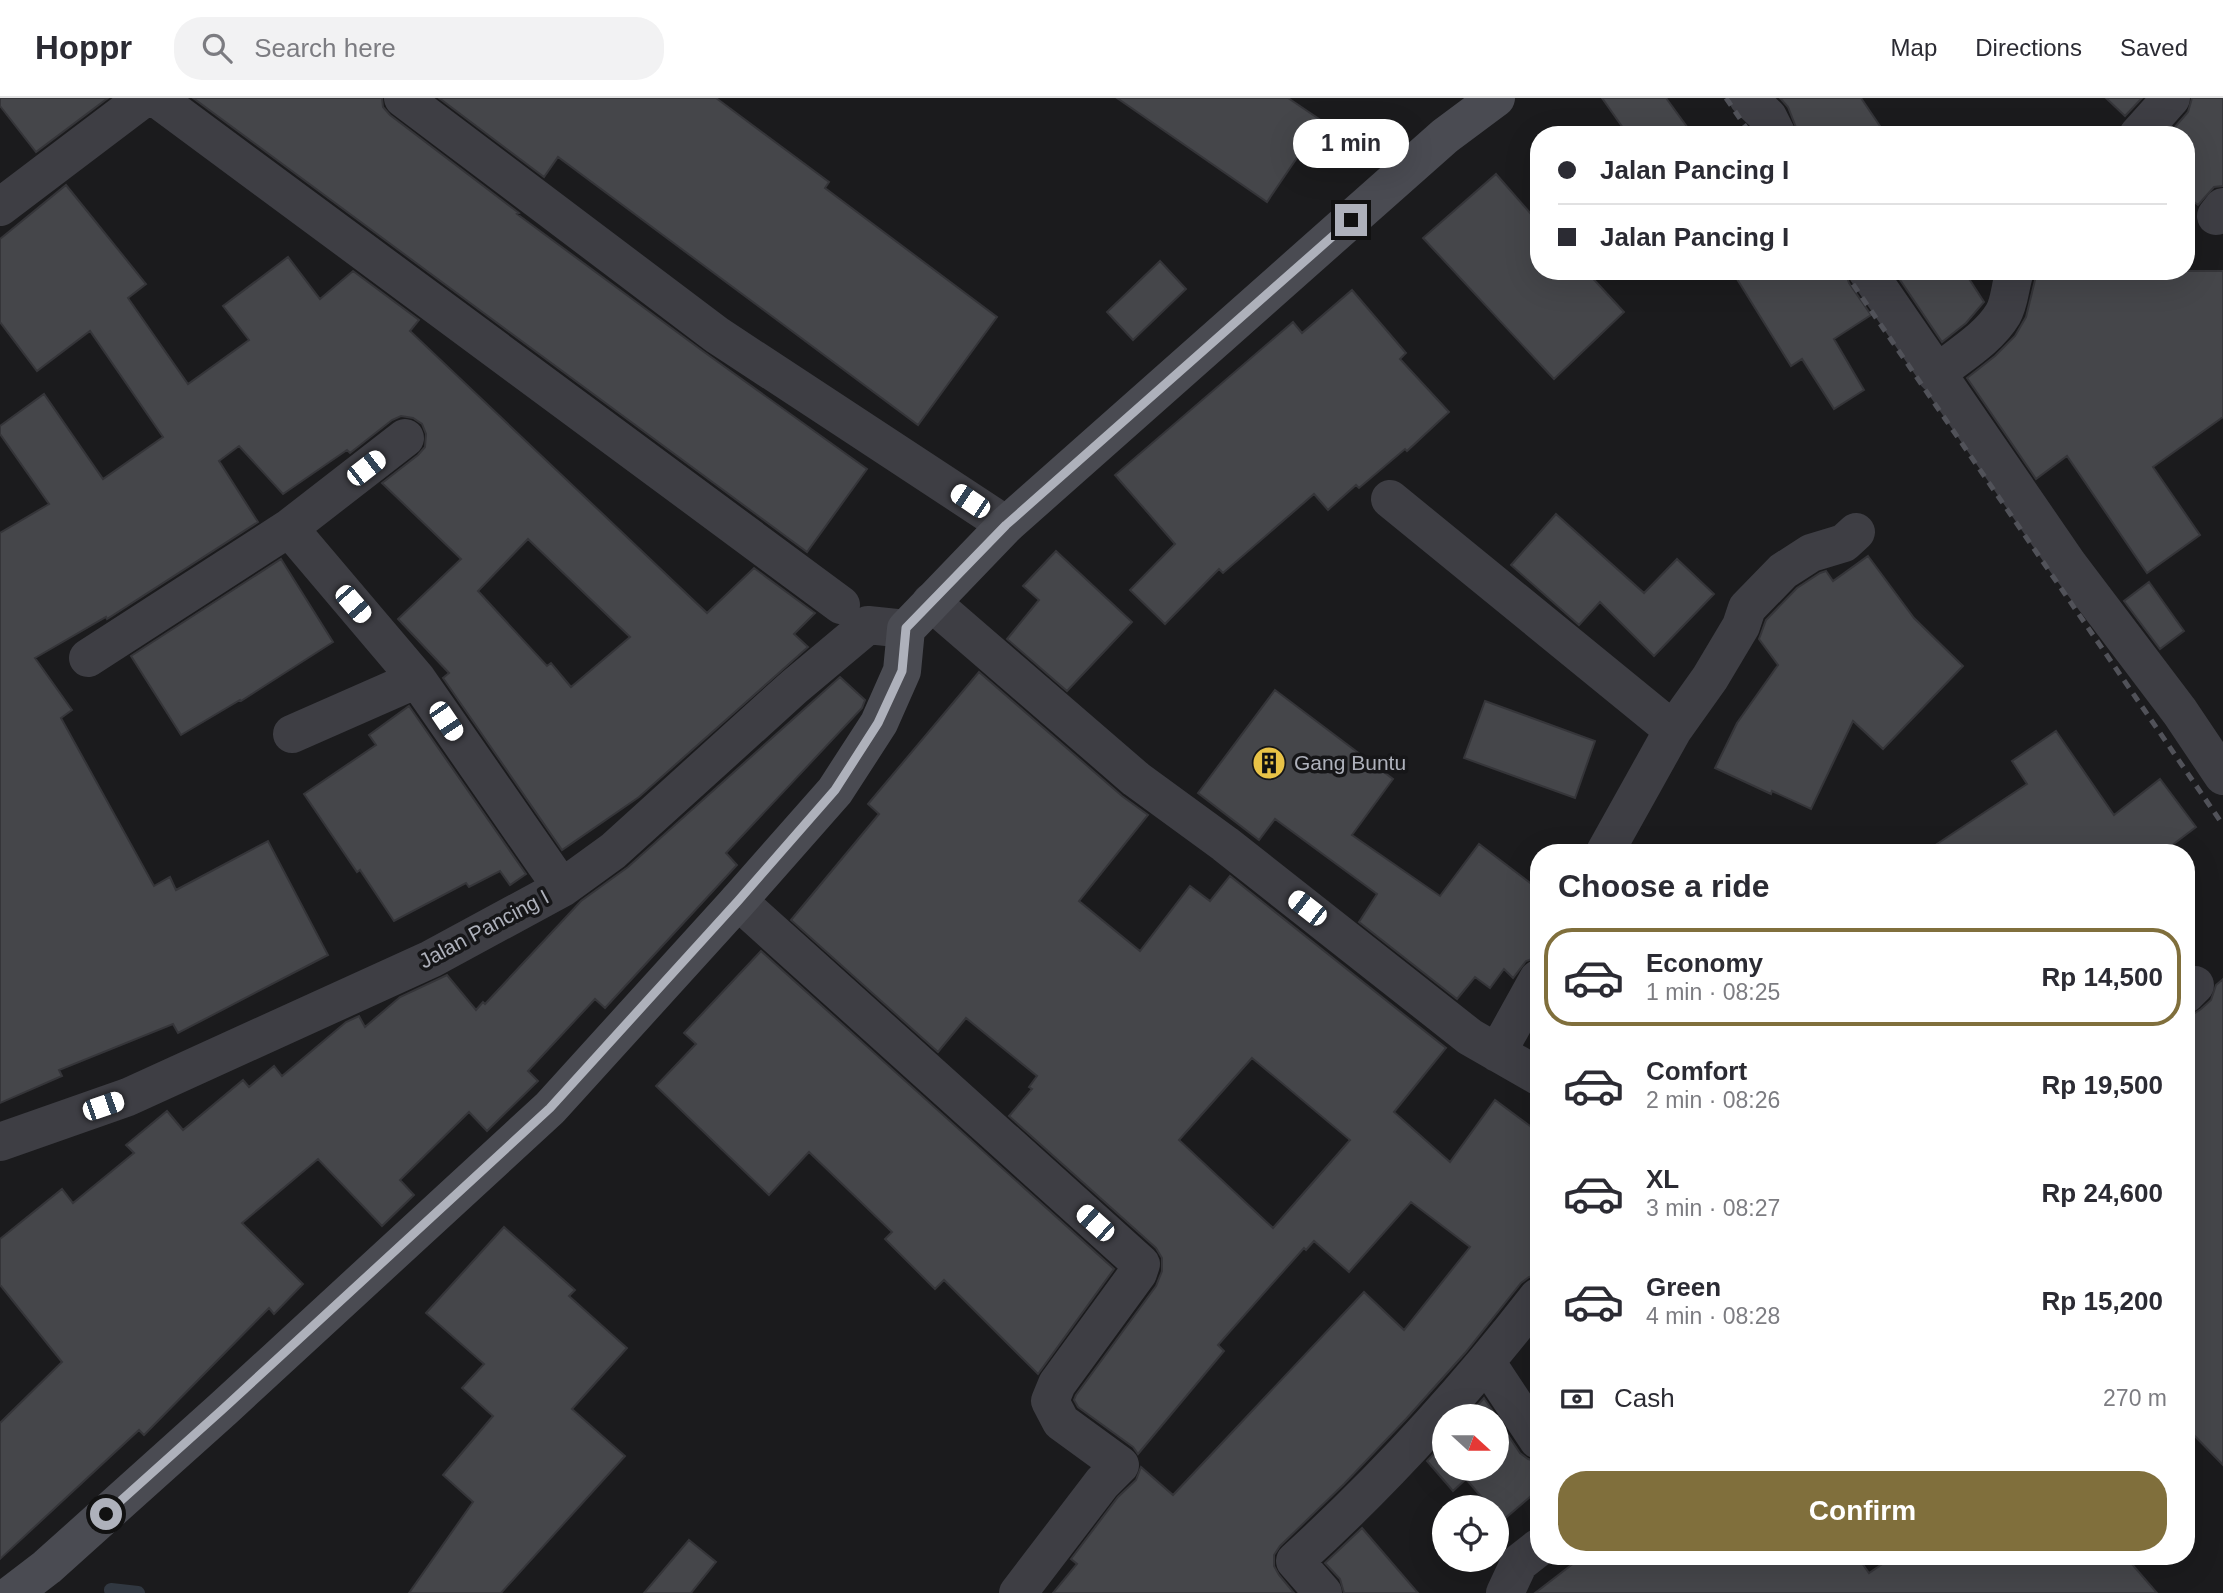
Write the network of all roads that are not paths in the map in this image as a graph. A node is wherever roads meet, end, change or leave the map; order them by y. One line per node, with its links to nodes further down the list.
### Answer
1 (144, 98): 9 (street)
2 (156, 98): 18 (street)
3 (402, 98): 15 (street)
4 (1496, 98): 15 (main road)
5 (1748, 98): 7 (street)
6 (2171, 98): 8 (street)
7 (1772, 126)
8 (2146, 126)
9 (0, 207)
10 (1873, 280): 12 (street)
11 (2013, 280): 12 (street)
12 (1936, 374): 24 (street)
13 (405, 438): 16 (street)
14 (1390, 499): 22 (street)
15 (1006, 525): 19 (main road)
16 (289, 528): 20 (street); 21 (street)
17 (1856, 532): 22 (street)
18 (841, 605)
19 (919, 615): 26 (street, Jalan Pancing I); 27 (main road); 29 (street)
20 (88, 658)
21 (418, 679): 23 (street); 26 (street)
22 (1673, 730): 25 (street)
23 (292, 734)
24 (2223, 776)
25 (1609, 844)
26 (562, 888): 31 (street, Jalan Pancing I)
27 (738, 901): 36 (main road); 37 (street)
28 (1530, 993): 29 (street)
29 (1497, 1053): 30 (street)
30 (1530, 1072)
31 (0, 1142)
32 (1530, 1307): 33 (street)
33 (1487, 1363): 34 (street); 38 (street)
34 (1530, 1428)
35 (1530, 1554): 39 (street)
36 (13, 1593)
37 (1018, 1593)
38 (1322, 1593)
39 (1505, 1593)

